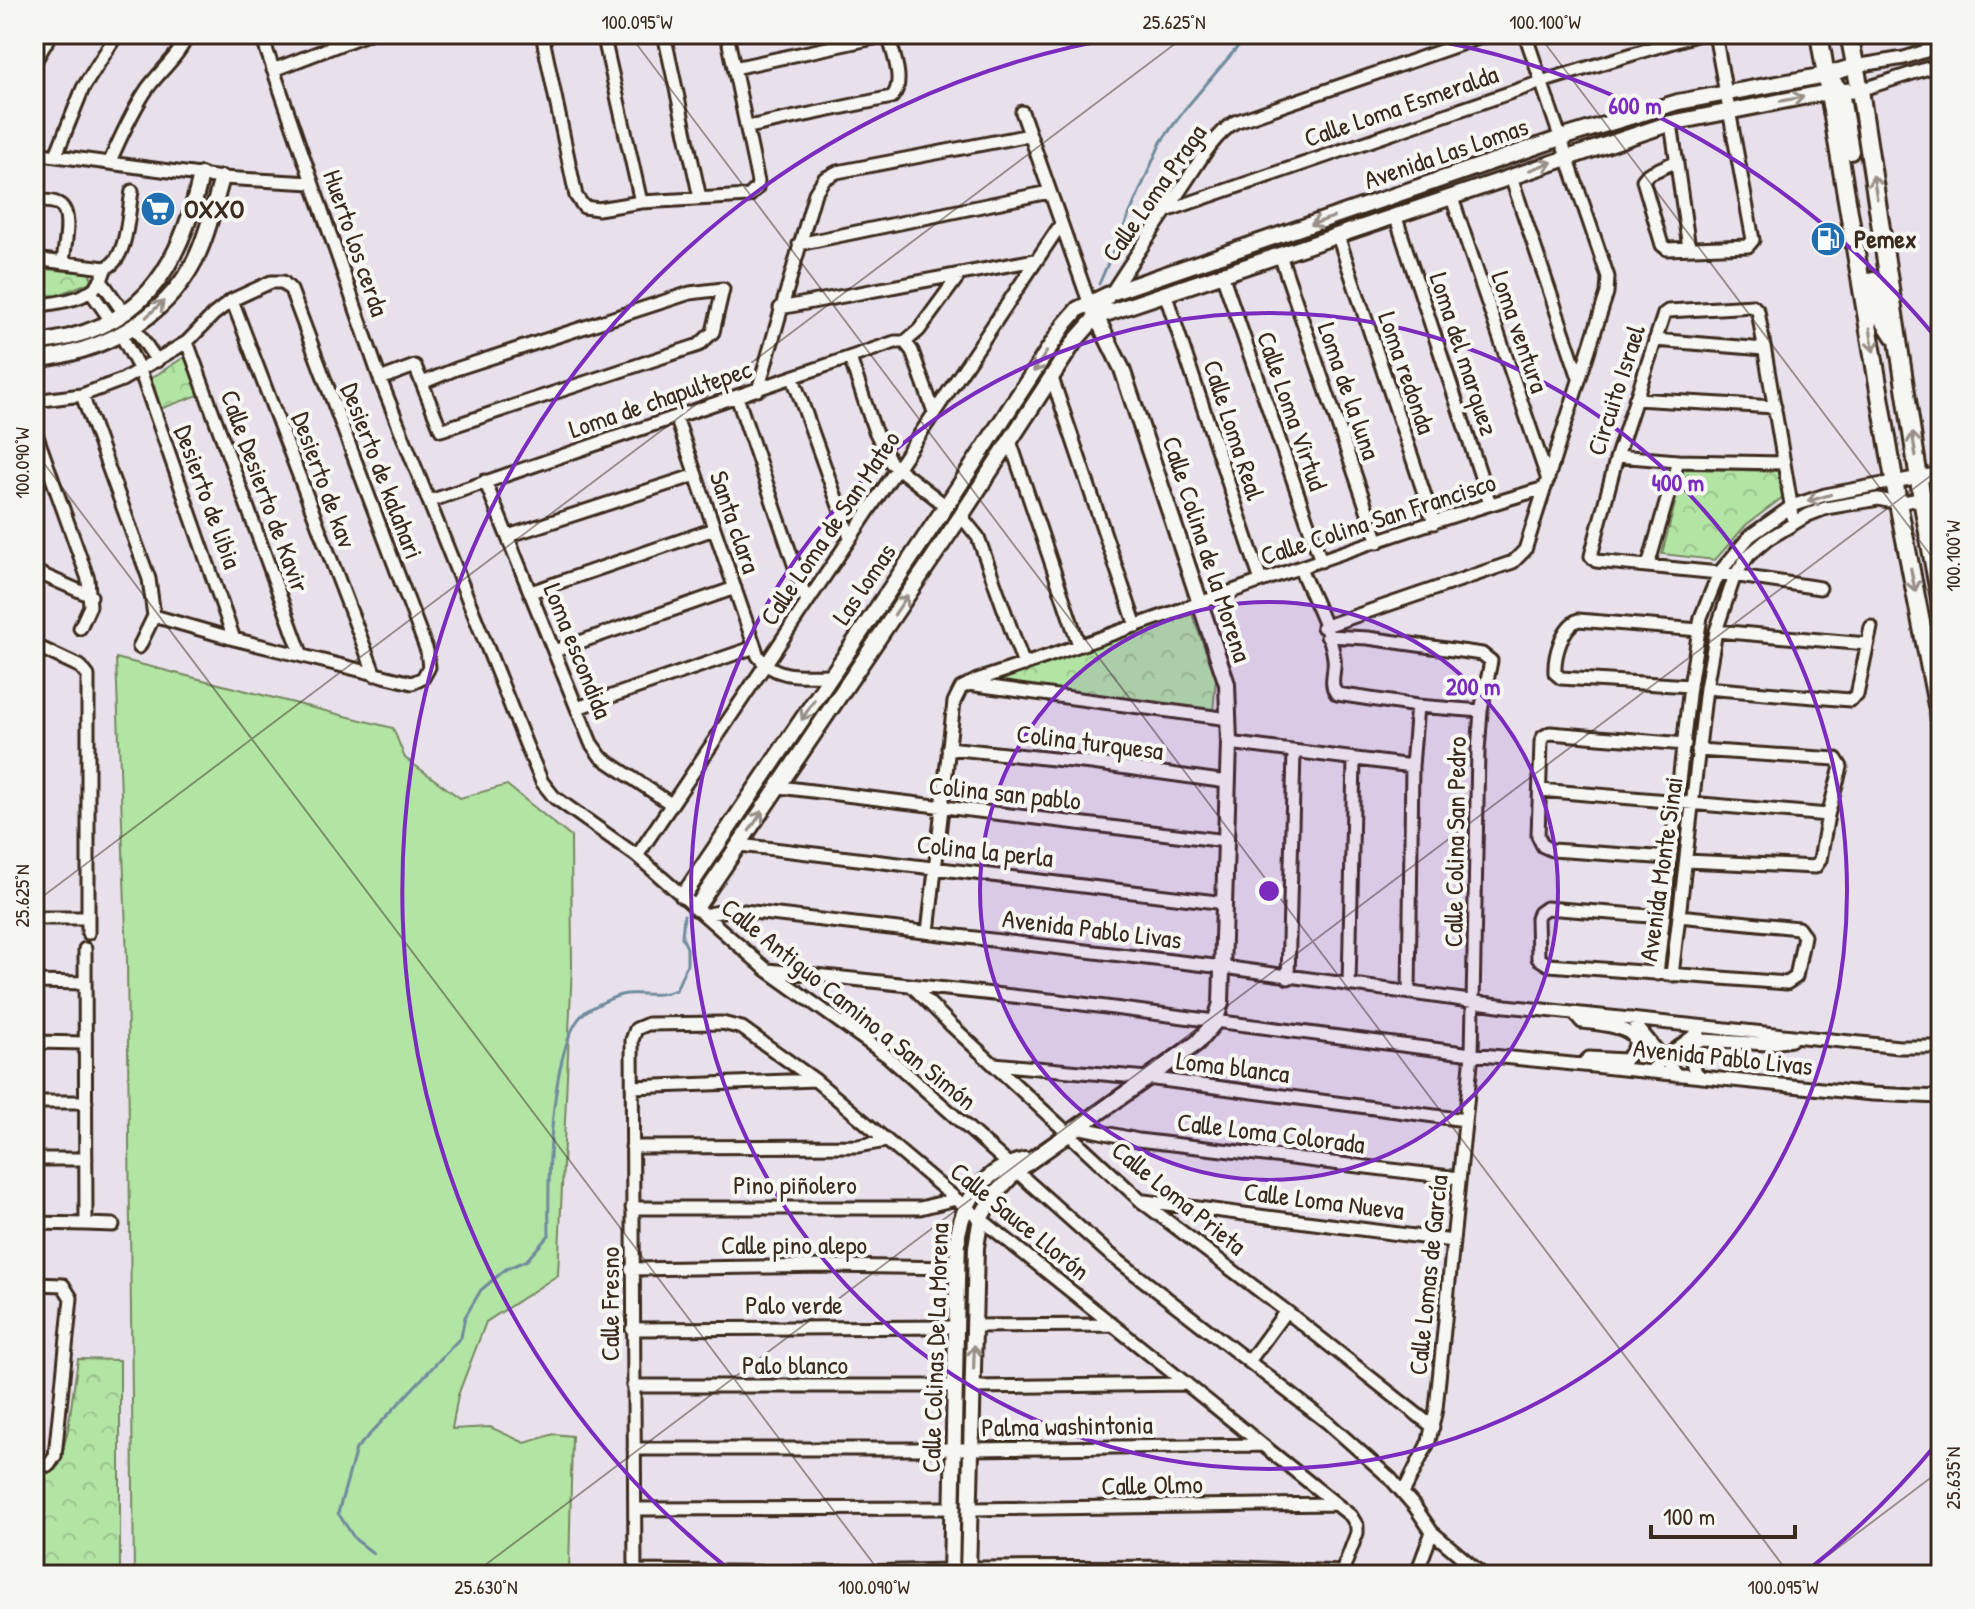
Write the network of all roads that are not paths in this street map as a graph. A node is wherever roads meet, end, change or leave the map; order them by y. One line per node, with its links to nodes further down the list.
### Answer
1 (51, 34): 20 (street)
2 (117, 34): 38 (street)
3 (286, 34): 16 (street)
4 (367, 34): 24 (street)
5 (542, 34): 51 (street)
6 (603, 34): 51 (street)
7 (664, 34): 48 (street)
8 (727, 34): 23 (street)
9 (888, 34): 23 (street); 34 (street)
10 (1490, 34): 52 (street, Calle Loma Praga)
11 (1525, 34): 27 (street)
12 (1699, 34): 27 (street, Calle Loma Esmeralda)
13 (1715, 34): 30 (street)
14 (1819, 34): 25 (main road)
15 (1849, 34): 22 (main road)
16 (262, 37): 24 (street, Huerto los cerda)
17 (186, 38): 40 (street)
18 (1941, 46): 19 (street)
19 (1904, 58): 22 (street); 26 (street)
20 (34, 63)
21 (1941, 64): 26 (street)
22 (1855, 66): 25 (street, Avenida Las Lomas); 28 (main road)
23 (734, 68): 34 (street)
24 (273, 70): 45 (street, Huerto los cerda)
25 (1826, 75): 29 (main road); 30 (street, Avenida Las Lomas)
26 (1910, 75): 28 (street)
27 (1541, 82): 36 (street); 52 (street, Calle Loma Esmeralda)
28 (1860, 90): 29 (street, Avenida Las Lomas); 80 (main road, one-way to 28)
29 (1834, 92): 31 (street, Avenida Las Lomas, one-way to 29); 80 (main road); 110 (main road, one-way to 110)
30 (1728, 93): 31 (street); 36 (street, Avenida Las Lomas)
31 (1730, 110): 33 (street, Avenida Las Lomas); 57 (street)
32 (1022, 112): 35 (street, Calle Colina de la Morena)
33 (1671, 123): 39 (street, Avenida Las Lomas); 41 (street)
34 (748, 127): 48 (street)
35 (1030, 135): 47 (street, Calle Colina de la Morena); 56 (street)
36 (1561, 138): 39 (street); 67 (street, Avenida Las Lomas, one-way to 67)
37 (34, 153): 38 (street)
38 (56, 155): 40 (street)
39 (1568, 157): 43 (street, Avenida Las Lomas, one-way to 39); 88 (street)
40 (110, 161): 42 (street)
41 (1677, 161): 57 (street); 57 (street)
42 (201, 175): 44 (street); 74 (street)
43 (1511, 177): 49 (street, Avenida Las Lomas); 88 (street)
44 (222, 178): 45 (street); 75 (street, one-way to 44)
45 (312, 183): 89 (street, Huerto los cerda)
46 (132, 191): 62 (street)
47 (1049, 192): 54 (street, Calle Colina de la Morena); 56 (street)
48 (700, 198): 51 (street)
49 (1452, 198): 53 (street, Avenida Las Lomas); 111 (street, Loma ventura)
50 (34, 201): 61 (street)
51 (641, 202)
52 (1166, 211): 67 (street, Calle Loma Praga)
53 (1396, 218): 55 (street, Avenida Las Lomas); 116 (street, Loma del marquez)
54 (1061, 224): 60 (street, Calle Loma de San Mateo); 70 (street, Calle Colina de la Morena)
55 (1338, 236): 58 (street, Avenida Las Lomas); 121 (street, Loma redonda)
56 (799, 244): 72 (street)
57 (1689, 248)
58 (1280, 255): 64 (street, Avenida Las Lomas); 125 (street, Loma de la luna)
59 (34, 259): 61 (street)
60 (1035, 260): 63 (street); 97 (street, Calle Loma de San Mateo)
61 (63, 262): 62 (street)
62 (105, 268): 65 (street)
63 (960, 274): 72 (street); 78 (street)
64 (1222, 274): 68 (street, Avenida Las Lomas); 126 (street, Calle Loma Virtud)
65 (102, 282): 66 (street); 74 (street)
66 (91, 292): 71 (street); 74 (street)
67 (1111, 293): 70 (street, Avenida Las Lomas); 73 (street, Calle Loma Praga)
68 (1165, 293): 73 (street, Avenida Las Lomas); 132 (street, Calle Loma Real)
69 (232, 300): 77 (street); 157 (street, Desierto de kav); 157 (street, Desierto de kalahari)
70 (1089, 302): 73 (street, Calle Colina de la Morena); 117 (street, Las lomas, one-way to 117)
71 (34, 306)
72 (780, 308): 91 (street)
73 (1096, 317): 87 (street, Las lomas); 138 (street, Calle Colina de la Morena)
74 (118, 318): 75 (street); 79 (street)
75 (128, 331): 83 (street); 84 (street); 85 (street, Desierto de libia)
76 (1655, 340): 81 (street); 81 (street, Circuito Israel); 94 (street, Circuito Israel)
77 (187, 342): 84 (street); 154 (street, Calle Desierto de Kavir)
78 (905, 342): 82 (street, Loma de chapultepec); 97 (street)
79 (34, 343)
80 (1899, 345): 108 (main road, one-way to 80)
81 (1764, 349): 96 (street, Circuito Israel)
82 (850, 358): 86 (street, Loma de chapultepec); 105 (street)
83 (34, 360)
84 (157, 361): 85 (street)
85 (140, 370): 92 (street); 147 (street, Desierto de libia)
86 (793, 378): 91 (street, Loma de chapultepec); 124 (street)
87 (1052, 378): 101 (street, Las lomas); 141 (street)
88 (1579, 378): 111 (street)
89 (380, 379): 90 (street); 100 (street, Huerto los cerda)
90 (422, 383): 90 (street)
91 (758, 390): 93 (street, Loma de chapultepec)
92 (82, 395): 95 (street); 140 (street)
93 (737, 397): 98 (street, Loma de chapultepec); 137 (street)
94 (1635, 399): 96 (street); 102 (street, Circuito Israel)
95 (34, 401)
96 (1775, 407): 104 (street, Circuito Israel)
97 (934, 412): 105 (street, Calle Loma de San Mateo)
98 (676, 417): 107 (street, Santa clara); 109 (street, Loma de chapultepec)
99 (34, 428): 136 (street)
100 (400, 431): 114 (street, Calle Antiguo Camino a San Simón)
101 (1010, 441): 119 (street, Las lomas); 150 (street)
102 (1617, 456): 103 (street); 127 (street, Circuito Israel)
103 (1678, 461): 104 (street); 127 (street)
104 (1784, 463): 118 (street, Circuito Israel)
105 (897, 469): 117 (street); 124 (street, Calle Loma de San Mateo)
106 (1941, 473): 108 (street, Avenida Monte Sinai)
107 (696, 475): 122 (street, Santa clara); 123 (street)
108 (1919, 477): 110 (street, Avenida Monte Sinai); 113 (main road)
109 (485, 481): 114 (street, Loma de chapultepec); 123 (street, Loma escondida)
110 (1895, 482): 115 (main road); 118 (street, Avenida Monte Sinai, one-way to 118)
111 (1546, 484): 116 (street, Calle Colina San Francisco); 145 (street)
112 (1941, 495): 113 (street, Avenida Monte Sinai)
113 (1922, 499): 115 (street, Avenida Monte Sinai); 139 (main road)
114 (430, 501): 185 (street, Calle Antiguo Camino a San Simón)
115 (1898, 503): 120 (street, Avenida Monte Sinai); 161 (main road, one-way to 161)
116 (1490, 504): 121 (street, Calle Colina San Francisco)
117 (946, 506): 158 (street, Las lomas)
118 (1792, 506): 120 (street, Circuito Israel); 130 (street, Avenida Monte Sinai)
119 (961, 516): 156 (street); 176 (street, Las lomas, one-way to 119)
120 (1794, 522): 131 (street, Avenida Monte Sinai)
121 (1434, 523): 125 (street, Calle Colina San Francisco)
122 (714, 529): 133 (street, Santa clara); 135 (street)
123 (508, 536): 135 (street, Loma escondida)
124 (850, 537): 137 (street, Calle Loma de San Mateo)
125 (1378, 542): 126 (street, Calle Colina San Francisco)
126 (1321, 561): 128 (street, Calle Colina San Francisco)
127 (1648, 566): 130 (street, Circuito Israel)
128 (1300, 568): 132 (street, Calle Colina San Francisco); 145 (street)
129 (34, 571): 136 (street)
130 (1719, 573): 131 (street, Circuito Israel); 144 (street, Avenida Monte Sinai)
131 (1735, 575): 134 (street, Circuito Israel); 146 (street, Avenida Monte Sinai)
132 (1261, 581): 138 (street, Calle Colina San Francisco)
133 (735, 588): 152 (street, Santa clara); 153 (street)
134 (1820, 588)
135 (531, 592): 153 (street, Loma escondida)
136 (91, 596): 143 (street)
137 (807, 602): 155 (street, Calle Loma de San Mateo)
138 (1200, 603): 141 (street, Calle Colina San Francisco); 166 (street, Calle Colina de la Morena)
139 (1941, 604)
140 (154, 616): 147 (street); 151 (street)
141 (1136, 626): 150 (street, Calle Colina San Francisco)
142 (1871, 627): 148 (street)
143 (80, 628)
144 (1699, 630): 160 (street, Avenida Monte Sinai); 160 (street)
145 (1325, 631): 163 (street); 165 (street, Calle Colina San Pedro)
146 (1716, 631): 148 (street); 162 (street, Avenida Monte Sinai)
147 (234, 639): 154 (street)
148 (1867, 644): 162 (street)
149 (34, 645): 195 (street)
150 (1079, 645): 156 (street, Calle Colina San Francisco)
151 (139, 647)
152 (755, 647): 155 (street, Santa clara); 164 (street)
153 (554, 651): 164 (street, Loma escondida)
154 (302, 656): 157 (street)
155 (765, 665): 158 (street); 180 (street, Calle Loma de San Mateo)
156 (1024, 665): 159 (street, Calle Colina San Francisco)
157 (375, 675)
158 (831, 675): 189 (street, Las lomas, one-way to 189)
159 (967, 684): 166 (street); 170 (street)
160 (1690, 686): 169 (street, Avenida Monte Sinai)
161 (1937, 686): 167 (main road)
162 (1706, 688): 171 (street, Avenida Monte Sinai)
163 (1417, 706): 165 (street); 174 (street)
164 (577, 708): 180 (street, Loma escondida)
165 (1481, 711): 209 (street, Calle Colina San Pedro)
166 (1229, 719): 168 (street, Calle Colina de la Morena)
167 (1941, 726)
168 (1229, 743): 172 (street); 175 (street, Calle Colina de la Morena)
169 (1685, 744): 177 (street); 178 (street, Avenida Monte Sinai)
170 (948, 748): 175 (street, Colina turquesa); 181 (street)
171 (1698, 750): 179 (street, Avenida Monte Sinai); 182 (street)
172 (1294, 752): 173 (street); 203 (street)
173 (1354, 759): 174 (street); 206 (street)
174 (1412, 766): 208 (street)
175 (1227, 782): 183 (street, Calle Colina de la Morena)
176 (779, 787): 181 (street, Colina san pablo); 184 (street, Las lomas, one-way to 176)
177 (1540, 790): 178 (street); 186 (street)
178 (1678, 802): 179 (street); 186 (street, Avenida Monte Sinai)
179 (1694, 803): 182 (street); 187 (street, Avenida Monte Sinai)
180 (671, 804): 185 (street, Calle Loma de San Mateo)
181 (941, 808): 183 (street, Colina san pablo); 188 (street)
182 (1828, 815): 187 (street)
183 (1226, 841): 190 (street, Calle Colina de la Morena)
184 (740, 845): 188 (street, Colina la perla); 191 (street, Las lomas)
185 (637, 856): 189 (street, Calle Antiguo Camino a San Simón)
186 (1670, 858): 193 (street, Avenida Monte Sinai)
187 (1686, 861): 192 (street, Avenida Monte Sinai)
188 (934, 868): 190 (street, Colina la perla); 196 (street)
189 (683, 896): 191 (street, Calle Antiguo Camino a San Simón)
190 (1225, 903): 199 (street, Calle Colina de la Morena)
191 (700, 912): 196 (street, Avenida Pablo Livas); 200 (street, Calle Antiguo Camino a San Simón)
192 (1679, 916): 202 (street, Avenida Monte Sinai); 202 (street)
193 (1663, 917): 201 (street, Avenida Monte Sinai); 201 (street)
194 (34, 918): 195 (street)
195 (88, 918): 197 (street)
196 (928, 932): 199 (street, Avenida Pablo Livas)
197 (88, 933)
198 (85, 949): 205 (street)
199 (1223, 967): 203 (street, Avenida Pablo Livas); 212 (street, Calle Colina de la Morena)
200 (767, 970): 207 (street); 238 (street, Calle Antiguo Camino a San Simón)
201 (1657, 974): 202 (street, Avenida Monte Sinai)
202 (1672, 975)
203 (1288, 978): 206 (street, Avenida Pablo Livas)
204 (34, 982): 205 (street)
205 (85, 983): 217 (street)
206 (1349, 985): 208 (street, Avenida Pablo Livas)
207 (912, 986): 212 (street); 221 (street, Calle Loma Prieta)
208 (1409, 992): 209 (street, Avenida Pablo Livas)
209 (1474, 1002): 210 (street, Avenida Pablo Livas); 219 (street, Calle Colina San Pedro)
210 (1574, 1013): 211 (street, Avenida Pablo Livas); 222 (street)
211 (1631, 1019): 213 (street, Avenida Pablo Livas); 220 (street)
212 (1215, 1022): 219 (street); 226 (street, Calle Colinas De La Morena)
213 (1706, 1027): 215 (street, Avenida Pablo Livas); 220 (street)
214 (633, 1033): 227 (street, Calle Sauce Llorón); 228 (street, Calle Fresno)
215 (1807, 1038): 218 (street, Avenida Pablo Livas); 225 (street)
216 (34, 1042): 217 (street)
217 (85, 1043): 231 (street)
218 (1941, 1047)
219 (1472, 1054): 222 (street, Avenida Pablo Livas); 232 (street, Calle Lomas de García)
220 (1664, 1058): 223 (street); 224 (street)
221 (994, 1064): 226 (street, Loma blanca); 233 (street, Calle Loma Prieta)
222 (1582, 1065): 223 (street, Avenida Pablo Livas)
223 (1650, 1072): 224 (street, Avenida Pablo Livas)
224 (1677, 1075): 225 (street, Avenida Pablo Livas)
225 (1702, 1077): 229 (street, Avenida Pablo Livas)
226 (1147, 1078): 232 (street, Loma blanca); 233 (street, Calle Colinas De La Morena)
227 (815, 1080): 228 (street); 234 (street, Calle Sauce Llorón)
228 (632, 1087): 235 (street, Calle Fresno)
229 (1941, 1097)
230 (34, 1102): 231 (street)
231 (86, 1102): 237 (street)
232 (1465, 1120): 239 (street, Calle Lomas de García)
233 (1072, 1130): 238 (street, Calle Colinas De La Morena); 239 (street, Calle Loma Colorada); 240 (street, Calle Loma Prieta)
234 (886, 1141): 235 (street); 241 (street, Calle Sauce Llorón)
235 (632, 1147): 242 (street, Calle Fresno)
236 (34, 1159): 237 (street)
237 (86, 1159): 245 (street)
238 (1012, 1168): 241 (street, Calle Colinas De La Morena); 243 (street, Calle Colinas De La Morena); 256 (street, Calle Antiguo Camino a San Simón)
239 (1459, 1178): 247 (street, Calle Lomas de García)
240 (1141, 1201): 247 (street, Calle Loma Nueva); 251 (street, Calle Loma Prieta)
241 (960, 1203): 242 (street, Pino piñolero); 243 (street, Calle Sauce Llorón); 248 (street, Calle Colinas De La Morena)
242 (632, 1208): 249 (street, Calle Fresno)
243 (981, 1217): 252 (street, Calle Sauce Llorón); 253 (street, Calle Colinas De La Morena)
244 (34, 1223): 245 (street)
245 (86, 1224): 246 (street)
246 (113, 1225)
247 (1453, 1241): 261 (street, Calle Lomas de García)
248 (958, 1268): 249 (street, Calle pino alepo); 254 (street, Calle Colinas De La Morena)
249 (631, 1269): 255 (street, Calle Fresno)
250 (34, 1284): 266 (street)
251 (1286, 1311): 256 (street); 261 (street, Calle Loma Prieta)
252 (1112, 1325): 253 (street); 257 (street, Calle Sauce Llorón)
253 (975, 1326): 260 (street, Calle Colinas De La Morena, one-way to 253)
254 (957, 1327): 255 (street, Palo verde); 259 (street, Calle Colinas De La Morena)
255 (632, 1329): 258 (street, Calle Fresno)
256 (1250, 1360): 267 (street, Calle Antiguo Camino a San Simón)
257 (1187, 1384): 260 (street); 262 (street, Calle Sauce Llorón)
258 (633, 1386): 259 (street, Palo blanco); 263 (street, Calle Fresno)
259 (956, 1386): 264 (street, Calle Colinas De La Morena)
260 (973, 1387): 265 (street, Calle Colinas De La Morena)
261 (1433, 1427): 267 (street, Calle Lomas de García)
262 (1261, 1445): 265 (street, Palma washintonia); 268 (street, Calle Sauce Llorón)
263 (634, 1449): 264 (street, Palma washintonia); 270 (street, Calle Fresno)
264 (955, 1449): 265 (street, Palma washintonia); 269 (street, Calle Colinas De La Morena)
265 (972, 1449): 271 (street, Calle Colinas De La Morena)
266 (34, 1464)
267 (1403, 1493): 272 (street, Calle Antiguo Camino a San Simón)
268 (1335, 1504): 271 (street, Calle Olmo); 276 (street, Calle Sauce Llorón)
269 (954, 1508): 270 (street); 274 (street, Calle Colinas De La Morena)
270 (635, 1509): 275 (street, Calle Fresno)
271 (970, 1509): 273 (street, Calle Colinas De La Morena)
272 (1432, 1532): 277 (street); 278 (street, Calle Antiguo Camino a San Simón)
273 (968, 1571): 276 (street)
274 (952, 1572): 275 (street)
275 (635, 1573)
276 (1342, 1573)
277 (1416, 1575)
278 (1483, 1575)

